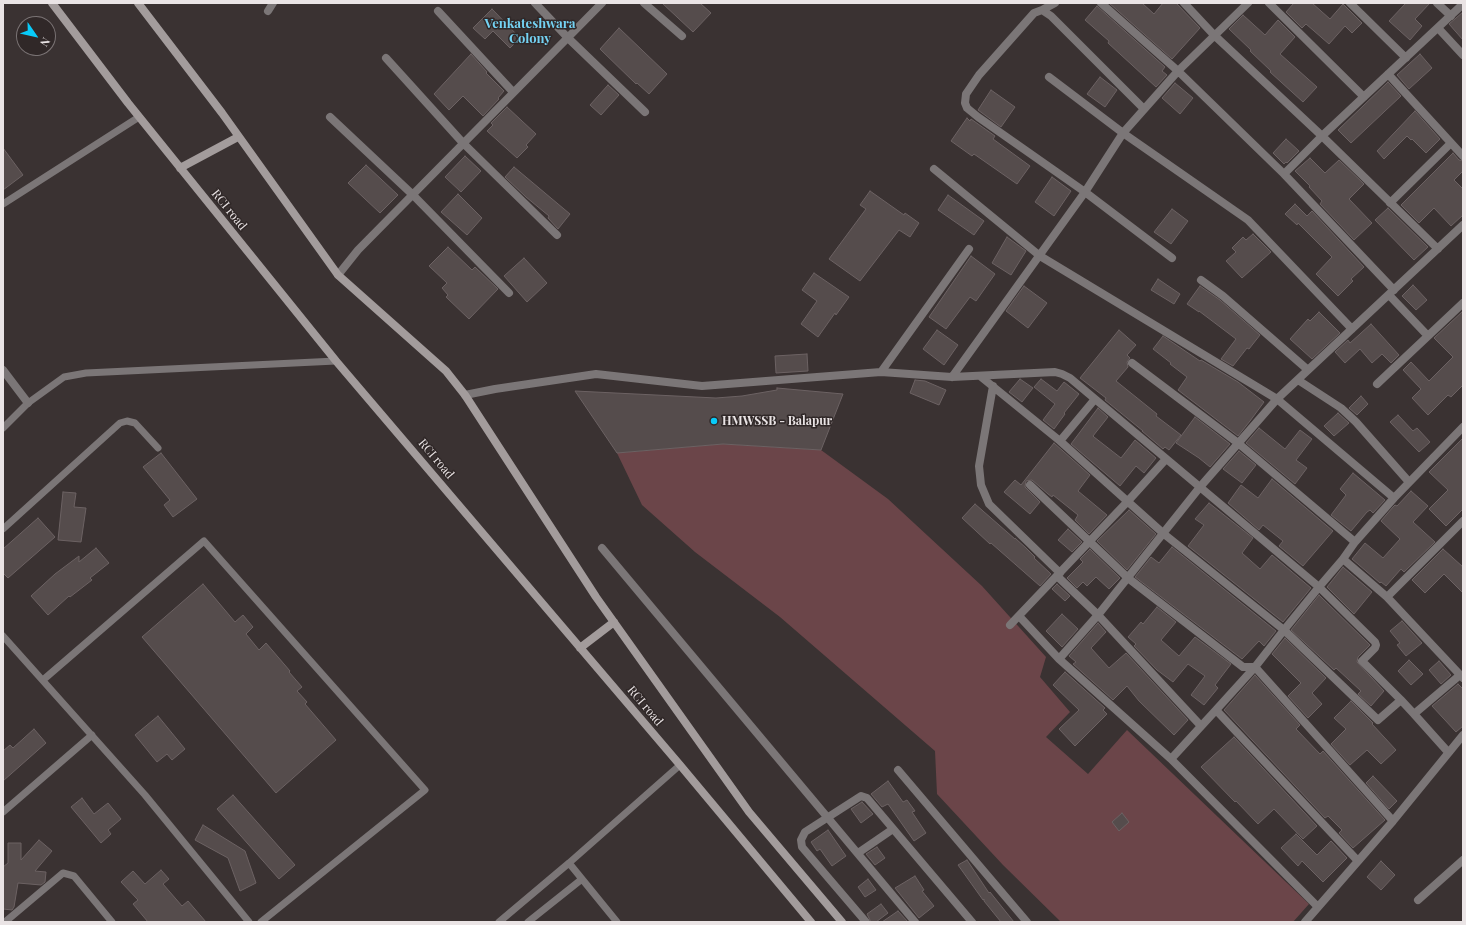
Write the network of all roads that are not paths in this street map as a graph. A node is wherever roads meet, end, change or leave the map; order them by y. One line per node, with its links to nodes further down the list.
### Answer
1 (52, 3): 33 (main road, RCI road)
2 (138, 3): 37 (main road)
3 (273, 3): 16 (street)
4 (535, 3): 22 (street)
5 (602, 3): 22 (street)
6 (644, 3): 21 (street)
7 (1055, 3): 15 (street)
8 (1101, 3): 26 (street)
9 (1184, 3): 20 (street)
10 (1248, 3): 20 (street)
11 (1269, 3): 30 (street)
12 (1350, 3): 25 (street)
13 (1437, 3): 18 (street)
14 (1463, 4): 18 (street)
15 (1042, 10): 31 (street); 44 (street)
16 (268, 11)
17 (438, 11): 29 (street)
18 (1451, 16): 19 (street)
19 (1438, 28): 23 (street); 25 (street)
20 (1214, 35): 26 (street); 36 (street)
21 (682, 36)
22 (568, 38): 29 (street); 32 (street)
23 (1463, 55)
24 (386, 58): 39 (street)
25 (1406, 58): 27 (street)
26 (1178, 71): 31 (street); 43 (street)
27 (1388, 74): 30 (street); 38 (street)
28 (1049, 77): 35 (street)
29 (514, 92): 39 (street)
30 (1364, 97): 36 (street)
31 (1144, 109): 35 (street)
32 (645, 112)
33 (139, 117): 41 (main road, RCI road); 47 (lane)
34 (330, 117): 45 (street)
35 (1124, 133): 44 (street); 59 (street)
36 (1322, 136): 43 (street); 46 (street)
37 (238, 137): 41 (main road); 54 (main road)
38 (1451, 142): 40 (street); 46 (street)
39 (463, 143): 45 (street); 49 (street)
40 (1463, 156)
41 (180, 168): 61 (main road, RCI road)
42 (934, 169): 52 (street)
43 (1284, 174): 57 (street)
44 (1085, 192): 52 (street); 53 (street)
45 (413, 195): 54 (street); 56 (street)
46 (1390, 203): 51 (street)
47 (3, 204)
48 (1463, 225): 51 (street)
49 (557, 235)
50 (969, 249): 65 (street)
51 (1438, 249): 57 (street)
52 (1040, 256): 67 (street); 73 (street)
53 (1172, 258)
54 (338, 275): 71 (main road)
55 (1201, 280): 64 (street)
56 (509, 292)
57 (1391, 293): 59 (street); 60 (street)
58 (1463, 303): 60 (street)
59 (1352, 329): 64 (street)
60 (1428, 336): 69 (street)
61 (336, 361): 74 (lane); 103 (main road, RCI road)
62 (1132, 363): 78 (street)
63 (3, 370): 74 (street)
64 (1308, 370): 68 (street)
65 (880, 372): 67 (street); 71 (street)
66 (980, 376): 67 (street); 70 (street); 72 (street)
67 (952, 377)
68 (1298, 380): 73 (street); 81 (street)
69 (1377, 384)
70 (993, 386): 77 (street); 93 (street)
71 (465, 395): 99 (main road)
72 (1095, 399): 77 (street); 80 (street)
73 (1277, 400): 78 (street); 84 (street)
74 (28, 403): 76 (lane)
75 (1463, 427): 81 (street)
76 (3, 428)
77 (1060, 441): 85 (street)
78 (1238, 443): 83 (street); 90 (street)
79 (158, 448): 87 (lane)
80 (1166, 459): 83 (street); 85 (street)
81 (1410, 482): 84 (street)
82 (1030, 485): 89 (street)
83 (1200, 488): 88 (street); 95 (street)
84 (1394, 498): 90 (street)
85 (1128, 501): 88 (street); 89 (street)
86 (1463, 521): 96 (street)
87 (3, 528)
88 (1164, 534): 94 (street); 101 (street)
89 (1089, 542): 93 (street); 94 (street)
90 (1355, 542): 92 (street)
91 (602, 548): 120 (street)
92 (1342, 559): 95 (street); 96 (street)
93 (1058, 575): 97 (street); 98 (street)
94 (1128, 578): 97 (street); 105 (street)
95 (1319, 587): 101 (street); 108 (street)
96 (1387, 597): 106 (street)
97 (1098, 615): 104 (street); 111 (street)
98 (1019, 616): 100 (street); 104 (street)
99 (614, 622): 103 (main road); 138 (main road)
100 (1010, 625)
101 (1284, 630): 105 (street); 108 (street)
102 (3, 636): 107 (lane)
103 (580, 648): 117 (main road, RCI road)
104 (1059, 659): 116 (street)
105 (1255, 667): 109 (street); 121 (street)
106 (1462, 676): 110 (street)
107 (43, 680): 112 (lane); 133 (lane)
108 (1401, 700): 110 (street)
109 (1216, 710): 111 (street); 124 (street)
110 (1414, 714): 115 (street)
111 (1201, 726): 116 (street)
112 (92, 735): 119 (lane); 132 (lane)
113 (1463, 735): 114 (street)
114 (1460, 745): 115 (street)
115 (1448, 752): 121 (street)
116 (1171, 759): 129 (street)
117 (680, 765): 126 (lane); 137 (main road, RCI road)
118 (898, 770): 142 (street)
119 (3, 812)
120 (827, 817): 122 (street); 123 (street); 139 (street)
121 (1393, 821): 124 (street)
122 (893, 829): 123 (street); 141 (street)
123 (858, 853): 140 (street)
124 (1357, 860): 129 (street)
125 (1463, 860): 128 (street)
126 (569, 863): 127 (lane); 134 (lane)
127 (582, 879): 135 (lane); 136 (lane)
128 (1418, 900)
129 (1318, 907): 143 (street)
130 (5, 922): 131 (lane)
131 (112, 922)
132 (249, 922)
133 (261, 922)
134 (499, 922)
135 (528, 922)
136 (617, 922)
137 (811, 922)
138 (842, 922)
139 (866, 922)
140 (915, 922)
141 (972, 922)
142 (1027, 922)
143 (1305, 922)

